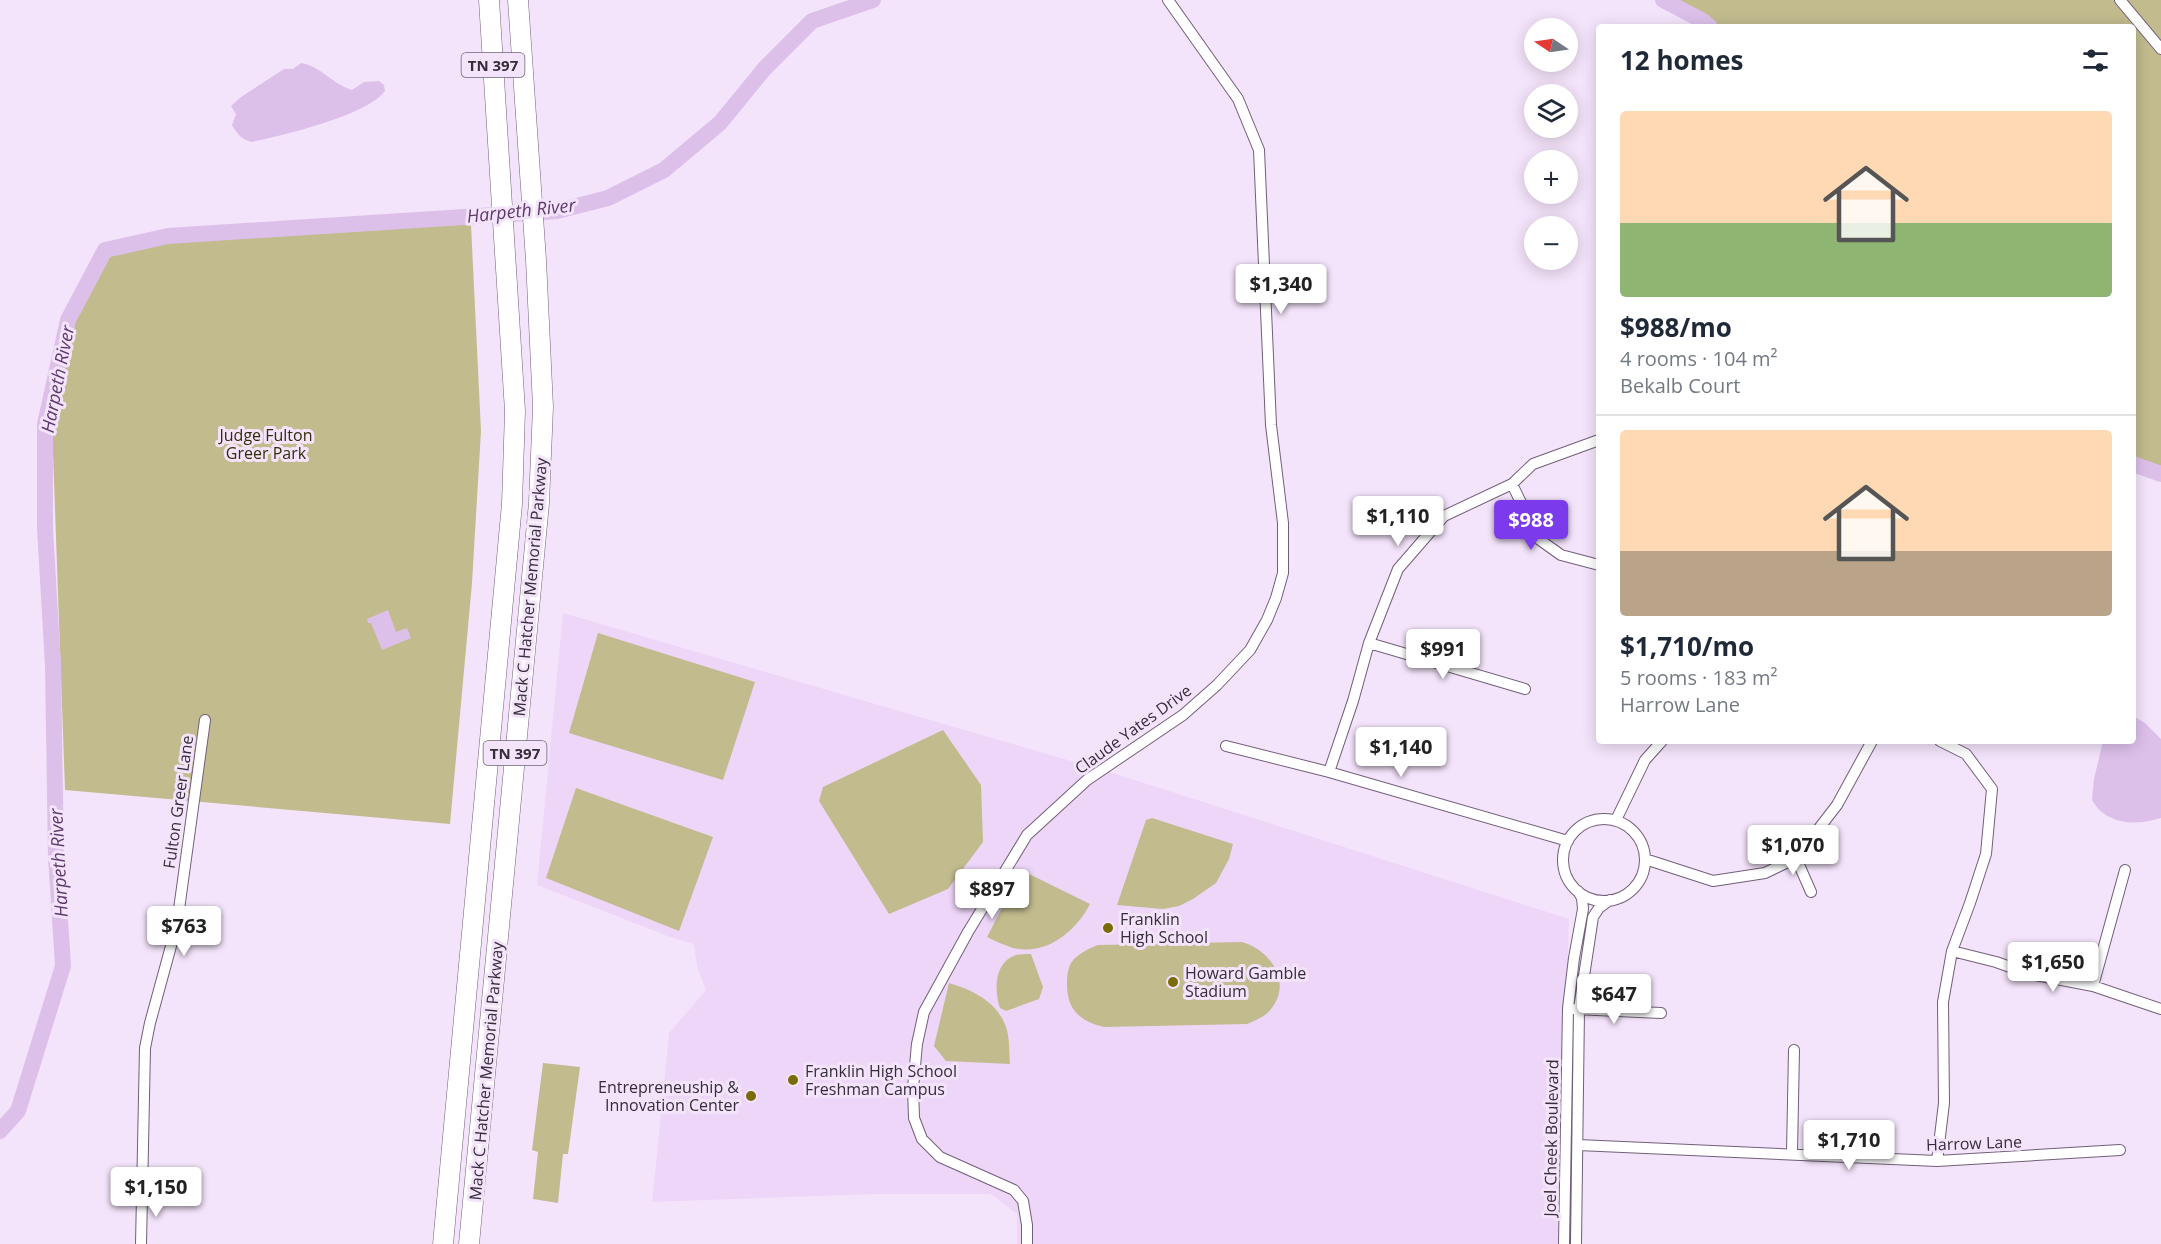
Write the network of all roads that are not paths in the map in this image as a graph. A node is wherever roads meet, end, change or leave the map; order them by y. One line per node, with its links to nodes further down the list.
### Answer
1 (489, 0): 36 (highway, Mack C Hatcher Memorial Parkway / TN 397)
2 (518, 0): 37 (highway, Mack C Hatcher Memorial Parkway / TN 397)
3 (1168, 0): 38 (street, Claude Yates Drive)
4 (2120, 0): 5 (street)
5 (2161, 49)
6 (1596, 441): 7 (street)
7 (1512, 484): 8 (street); 9 (street)
8 (1596, 564)
9 (1369, 643): 10 (street); 16 (street)
10 (1525, 689)
11 (206, 720): 35 (street, Fulton Greer Lane)
12 (1659, 744): 17 (street)
13 (1870, 744): 19 (street)
14 (1946, 744): 25 (street)
15 (1226, 746): 16 (street)
16 (1329, 772): 18 (street)
17 (1616, 820): 18 (street); 20 (street)
18 (1568, 841): 22 (street)
19 (1796, 858): 20 (street); 23 (street)
20 (1646, 859): 24 (street)
21 (2125, 870): 26 (street)
22 (1578, 891): 24 (street); 27 (street, Joel Cheek Boulevard)
23 (1811, 892)
24 (1610, 900): 27 (street, Joel Cheek Boulevard)
25 (1952, 951): 26 (street); 34 (street)
26 (2093, 986): 28 (street)
27 (1574, 1009): 29 (street); 31 (street, Joel Cheek Boulevard); 39 (street, Joel Cheek Boulevard)
28 (2161, 1009)
29 (1661, 1013)
30 (1794, 1050): 33 (street)
31 (1578, 1145): 33 (street, Harrow Lane); 40 (street, Joel Cheek Boulevard)
32 (2120, 1150): 34 (street, Harrow Lane)
33 (1792, 1153): 34 (street, Harrow Lane)
34 (1937, 1161)
35 (141, 1244)
36 (443, 1244)
37 (469, 1244)
38 (1027, 1244)
39 (1564, 1244)
40 (1576, 1244)

